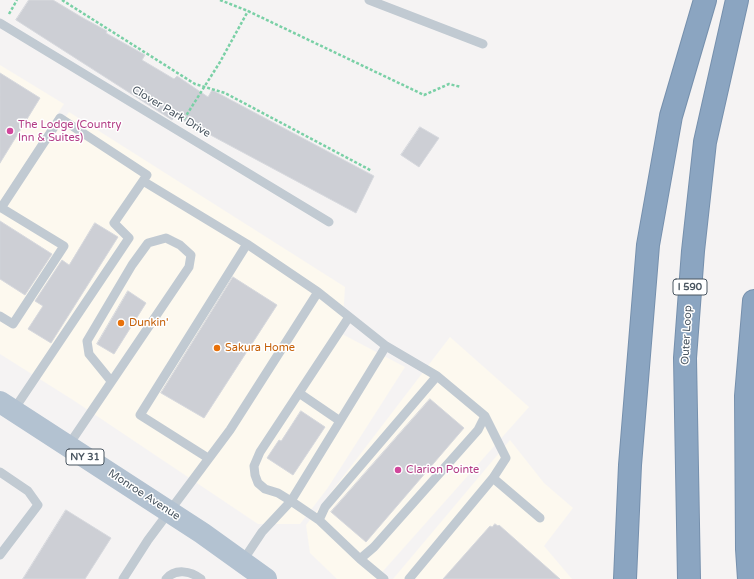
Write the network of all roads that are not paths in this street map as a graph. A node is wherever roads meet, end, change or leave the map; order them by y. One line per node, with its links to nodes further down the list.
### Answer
1 (369, 0): 5 (lane)
2 (705, 0): 38 (highway)
3 (737, 0): 39 (highway, Outer Loop / I 590)
4 (0, 23): 8 (lane, Clover Park Drive)
5 (483, 44)
6 (143, 181): 7 (lane); 9 (lane); 18 (lane)
7 (1, 207): 12 (lane)
8 (329, 222)
9 (247, 244): 10 (lane); 22 (lane)
10 (318, 292): 13 (lane); 22 (lane)
11 (754, 301): 40 (highway)
12 (0, 316)
13 (349, 317): 14 (lane); 17 (lane)
14 (386, 346): 15 (lane); 20 (lane)
15 (437, 376): 19 (lane); 28 (lane)
16 (111, 381): 16 (lane); 21 (lane)
17 (298, 393): 20 (lane); 25 (lane)
18 (7, 407): 21 (main road, Monroe Avenue / NY 31)
19 (485, 416): 24 (lane); 30 (lane)
20 (340, 421): 25 (lane)
21 (68, 446): 26 (main road, Monroe Avenue / NY 31)
22 (208, 458): 26 (lane)
23 (0, 472): 29 (lane)
24 (493, 478): 27 (lane); 37 (lane)
25 (291, 501): 28 (lane); 31 (lane)
26 (169, 511): 31 (main road, Monroe Avenue / NY 31); 32 (lane)
27 (540, 518)
28 (319, 520): 30 (lane)
29 (0, 555)
30 (360, 559): 36 (lane)
31 (242, 562): 35 (main road, Monroe Avenue / NY 31)
32 (123, 579)
33 (166, 579): 34 (lane)
34 (201, 579)
35 (266, 579)
36 (384, 579)
37 (409, 579)
38 (625, 579)
39 (689, 579)
40 (749, 579)

